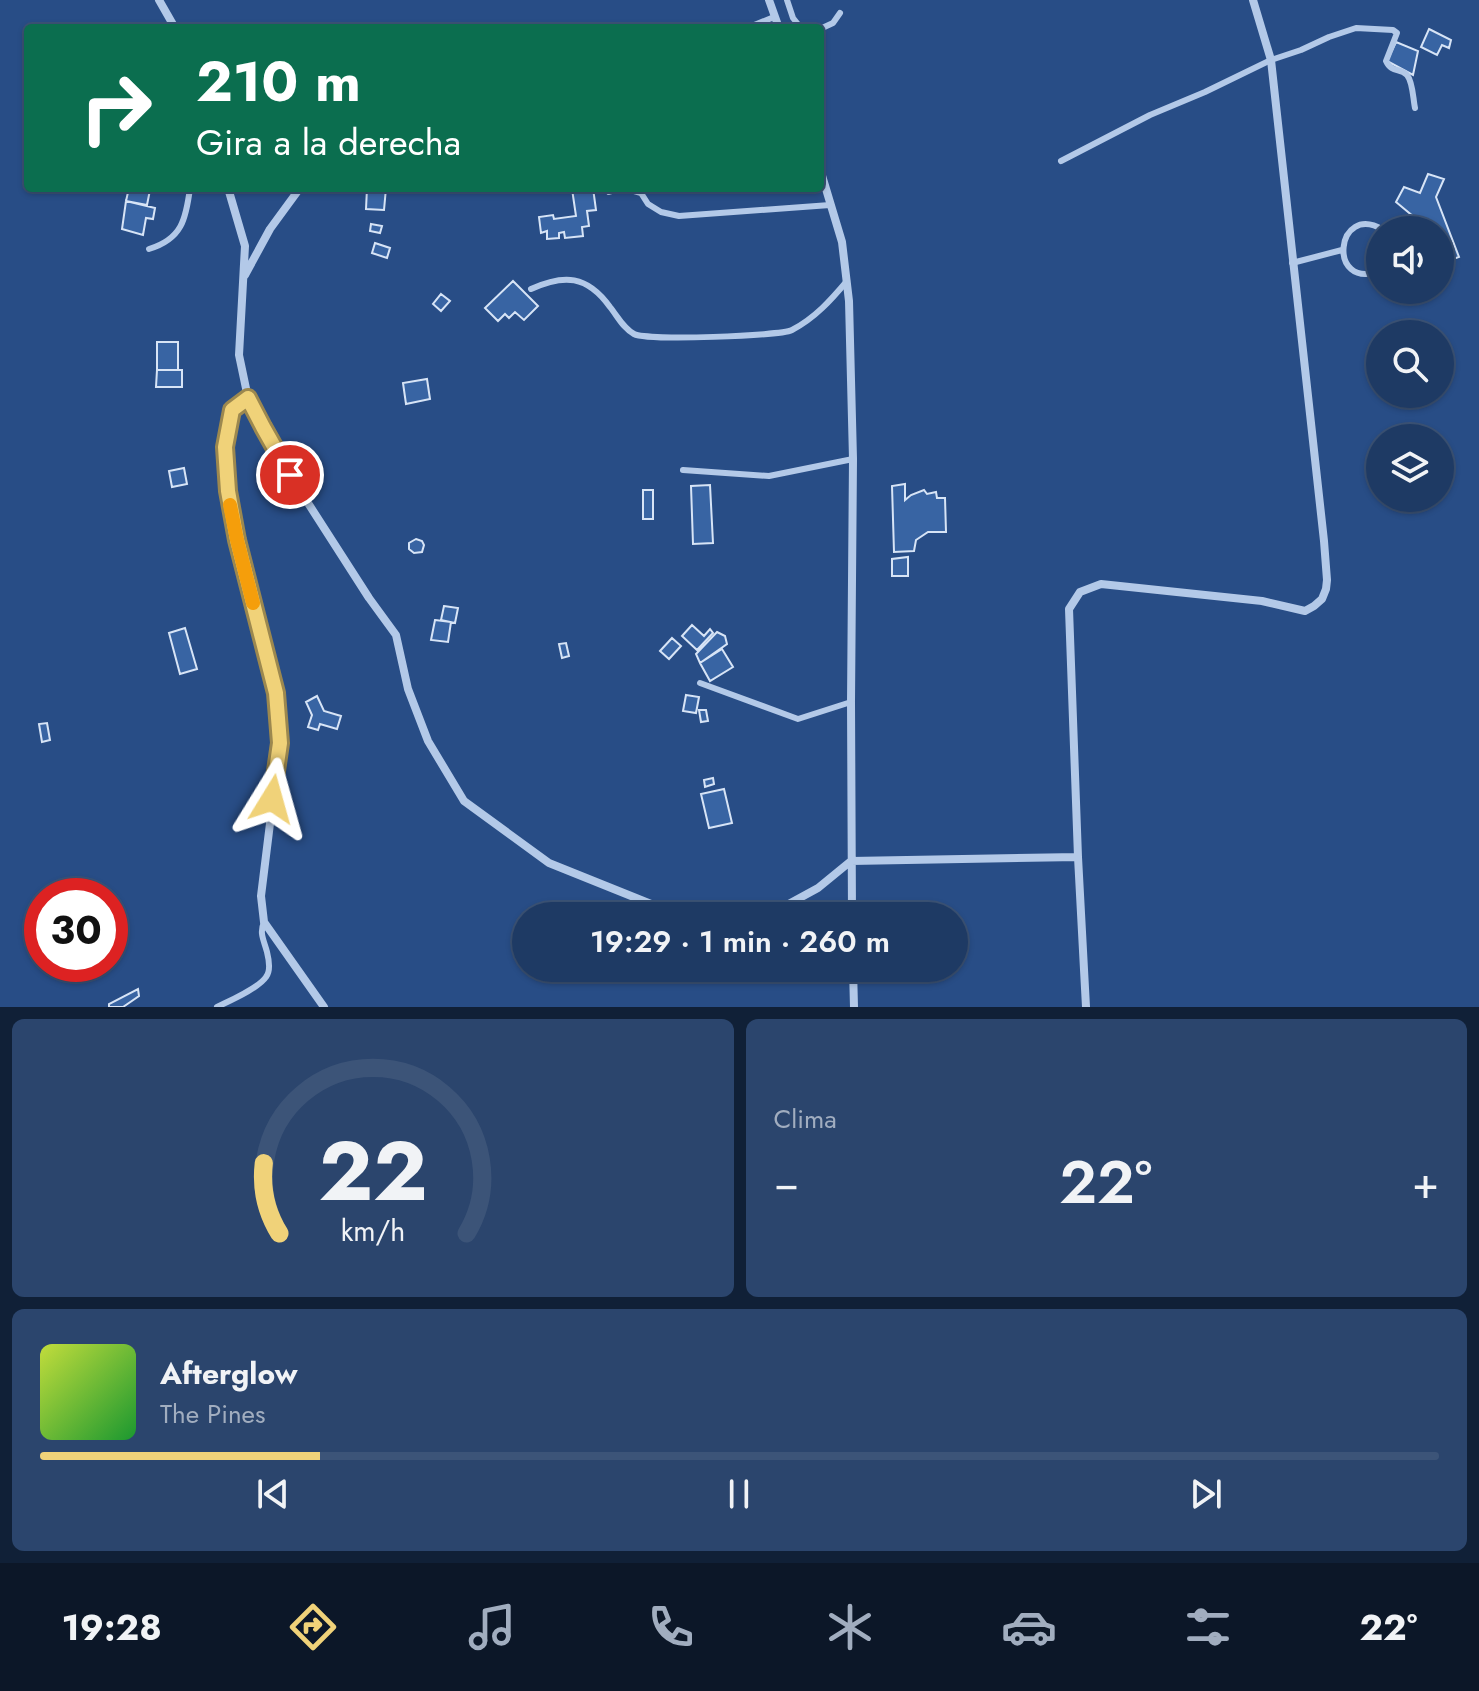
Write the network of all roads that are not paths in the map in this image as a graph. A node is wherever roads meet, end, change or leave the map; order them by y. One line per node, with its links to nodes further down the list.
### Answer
1 (159, 0): 7 (street)
2 (769, 0): 6 (street)
3 (787, 0): 10 (lane)
4 (1253, 0): 12 (street)
5 (840, 13): 11 (lane)
6 (774, 17): 8 (lane); 9 (street)
7 (173, 24)
8 (757, 24)
9 (777, 24)
10 (798, 24)
11 (824, 27)
12 (1271, 60): 13 (lane); 14 (lane); 24 (street)
13 (1415, 108)
14 (1061, 161)
15 (824, 183): 20 (street)
16 (189, 192): 22 (lane)
17 (229, 192): 26 (street)
18 (297, 192): 26 (street)
19 (637, 192): 20 (lane)
20 (830, 205): 27 (street)
21 (1366, 224): 23 (lane)
22 (149, 249)
23 (1342, 250): 24 (lane); 25 (lane)
24 (1292, 263): 34 (street)
25 (1366, 274)
26 (244, 276): 29 (street)
27 (847, 281): 28 (lane); 30 (street)
28 (531, 289)
29 (248, 398): 36 (street); 39 (street)
30 (853, 459): 31 (lane); 33 (street)
31 (683, 470)
32 (700, 683): 33 (lane)
33 (851, 702): 35 (street)
34 (1078, 857): 35 (street); 44 (street)
35 (851, 861): 37 (street); 38 (street)
36 (646, 902)
37 (792, 902)
38 (852, 902)
39 (264, 922): 41 (lane); 42 (street)
40 (853, 982): 43 (street)
41 (217, 1007)
42 (324, 1007)
43 (854, 1007)
44 (1086, 1007)

